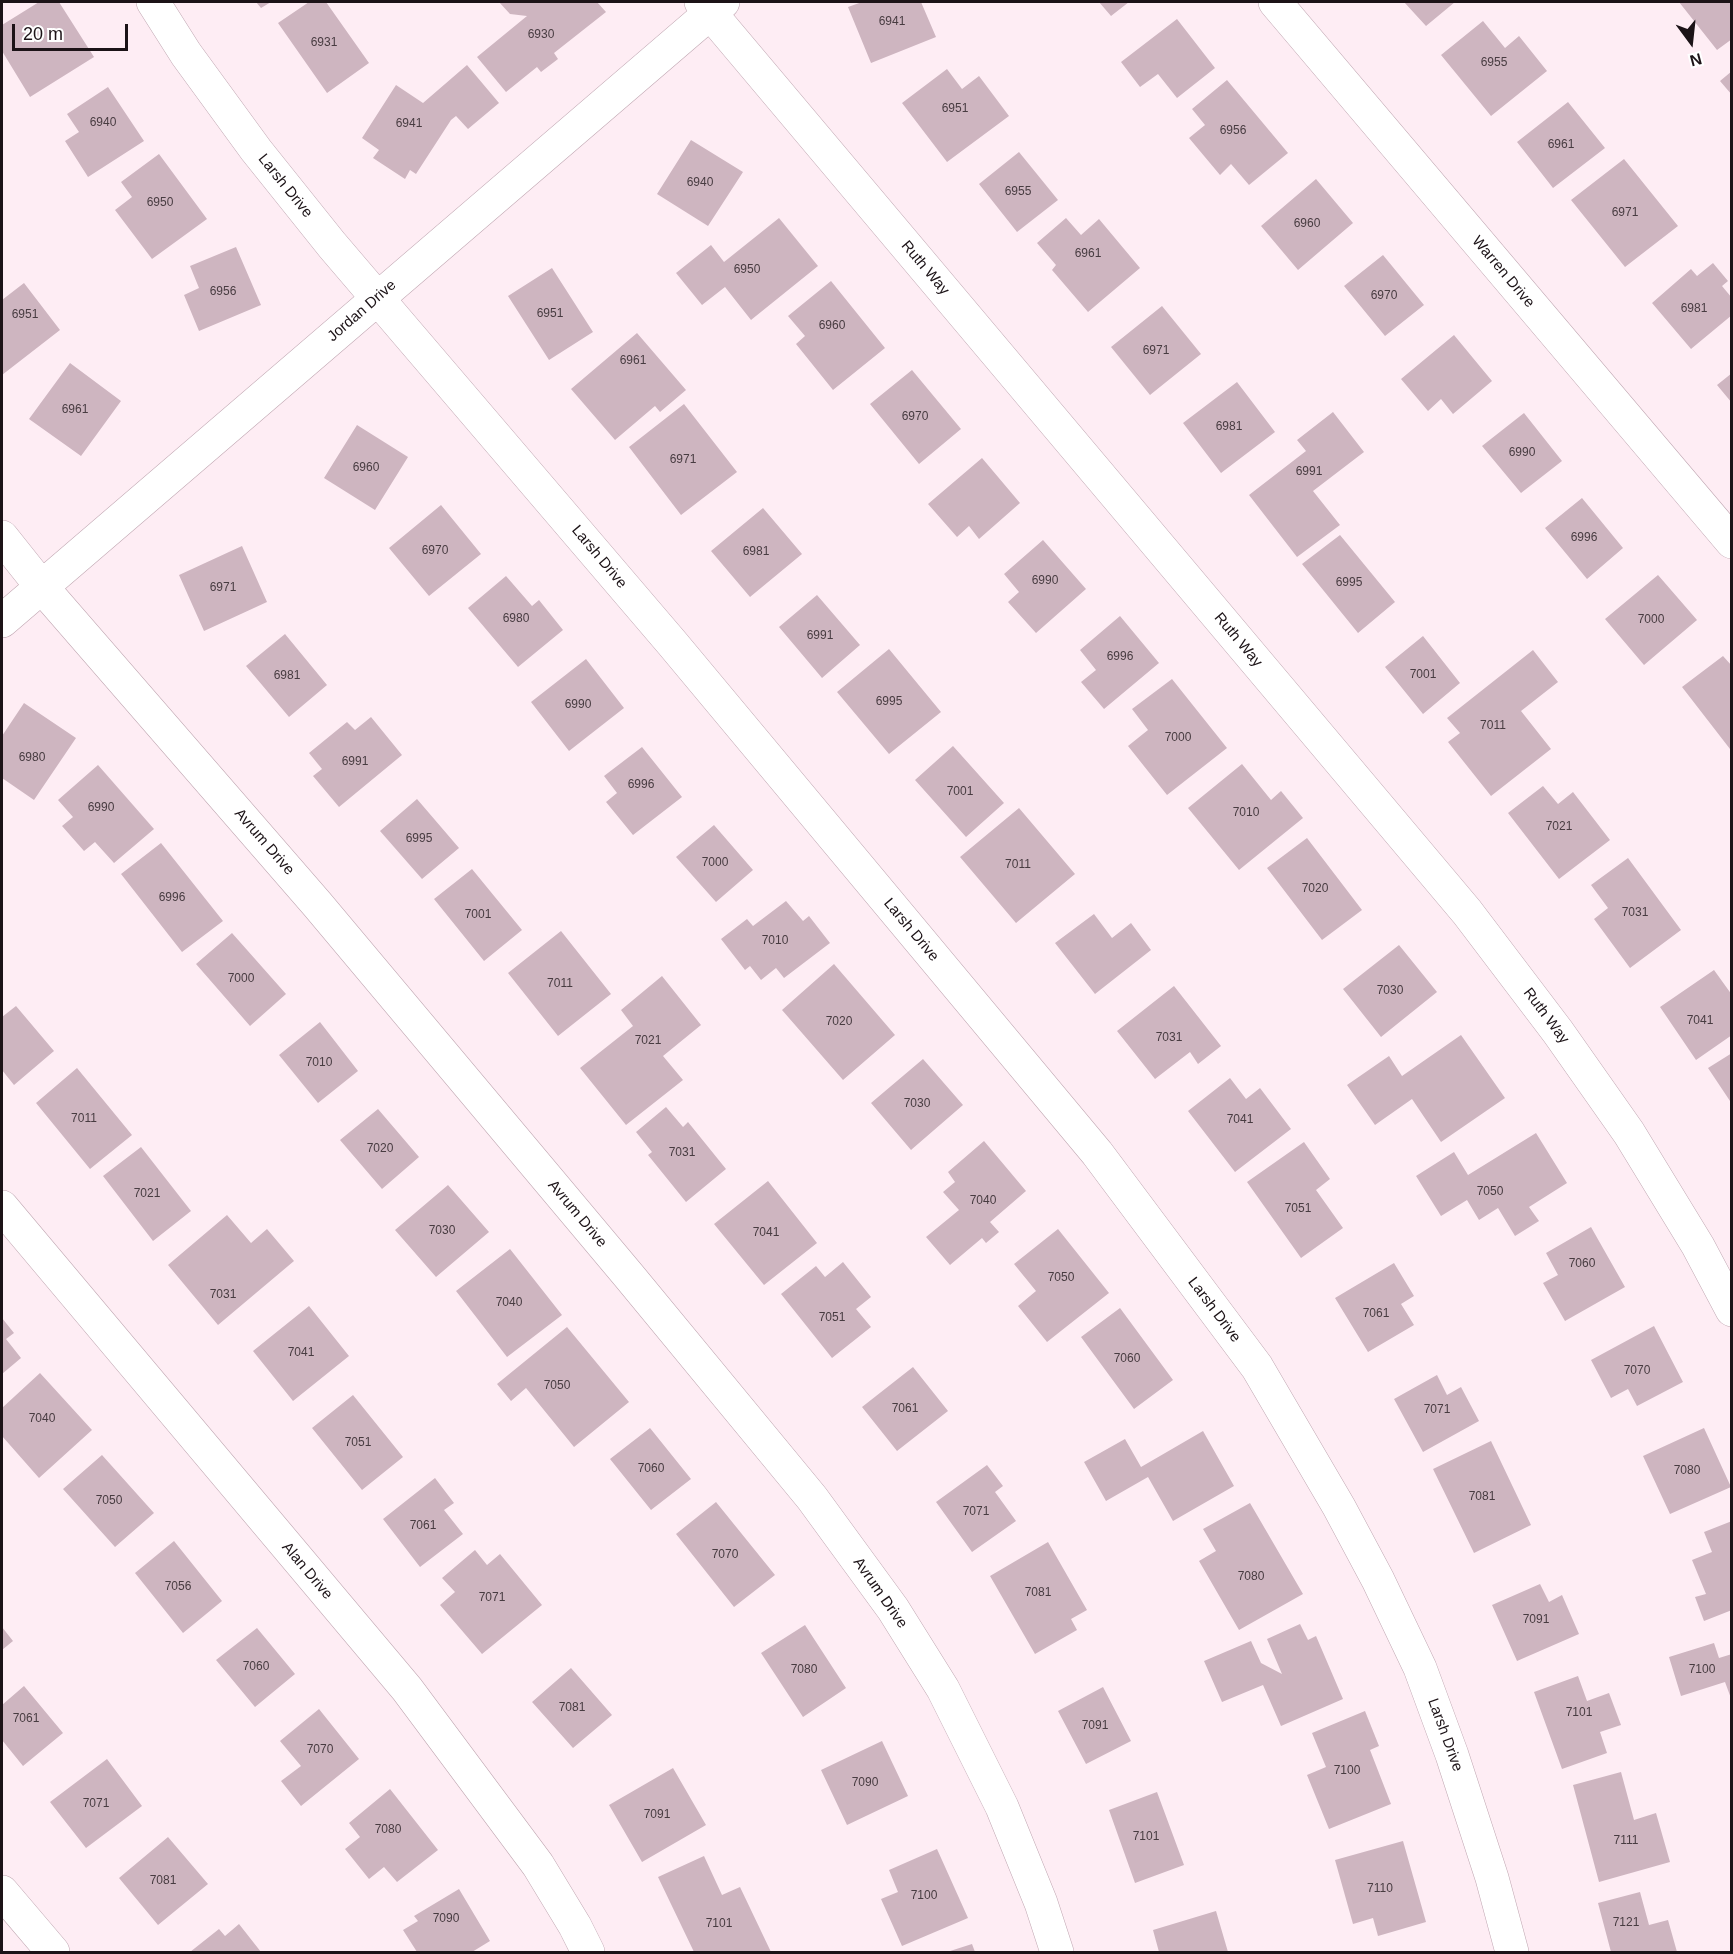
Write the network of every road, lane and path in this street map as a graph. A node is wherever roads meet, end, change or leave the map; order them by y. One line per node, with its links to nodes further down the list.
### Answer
1 (153, 2): 4 (street, Larsh Drive)
2 (1275, 2): 6 (street, Warren Drive)
3 (711, 5): 4 (street, Jordan Drive); 10 (street, Ruth Way)
4 (378, 298): 7 (street, Jordan Drive); 15 (street, Larsh Drive)
5 (2, 537): 7 (street, Avrum Drive)
6 (1731, 542)
7 (41, 586): 8 (street, Jordan Drive); 14 (street, Avrum Drive)
8 (2, 621)
9 (2, 1208): 13 (street, Alan Drive)
10 (1731, 1310)
11 (2, 1892): 12 (street)
12 (53, 1953)
13 (588, 1953)
14 (1057, 1953)
15 (1512, 1953)

